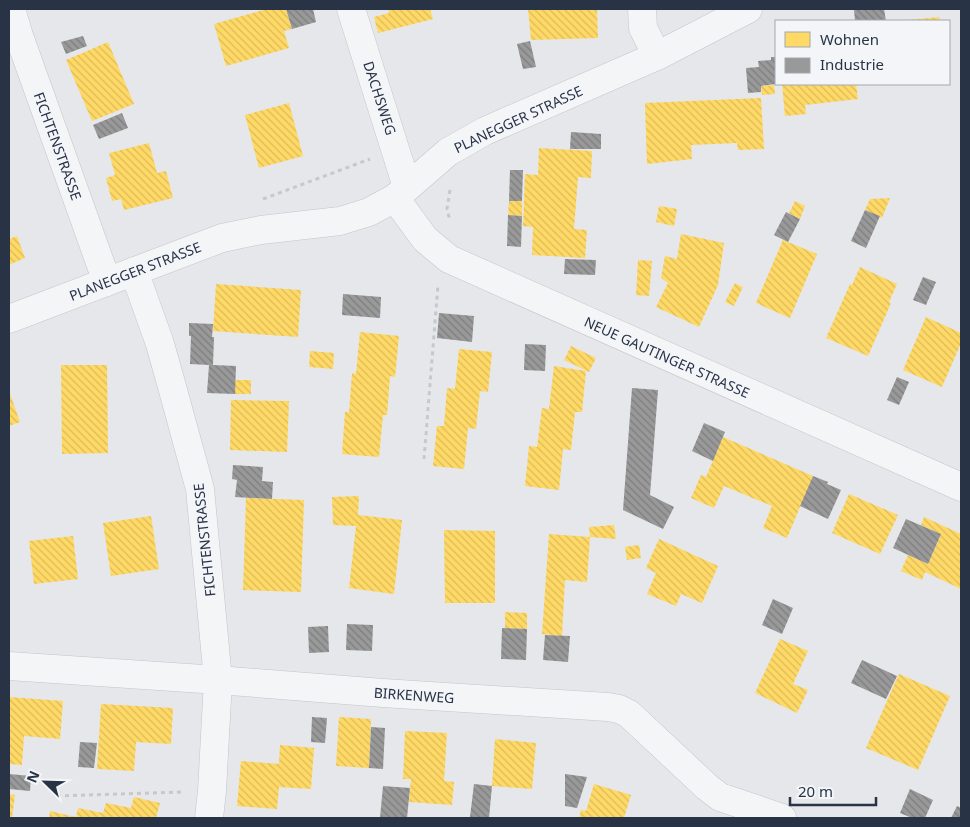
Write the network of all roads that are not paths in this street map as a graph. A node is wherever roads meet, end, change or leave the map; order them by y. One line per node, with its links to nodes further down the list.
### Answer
1 (11, 9): 8 (street, FICHTENSTRASSE)
2 (352, 9): 6 (street, DACHSWEG)
3 (642, 9): 5 (street)
4 (748, 9): 5 (street, PLANEGGER STRASSE)
5 (657, 56): 6 (street, PLANEGGER STRASSE)
6 (401, 193): 7 (street, PLANEGGER STRASSE); 10 (street, NEUE GAUTINGER STRASSE)
7 (134, 271): 8 (street, PLANEGGER STRASSE); 12 (street, FICHTENSTRASSE)
8 (106, 282): 9 (street, PLANEGGER STRASSE)
9 (9, 319)
10 (961, 487)
11 (9, 666): 12 (street, BIRKENWEG)
12 (218, 680): 13 (street, FICHTENSTRASSE); 14 (street, BIRKENWEG)
13 (209, 818)
14 (782, 818)

